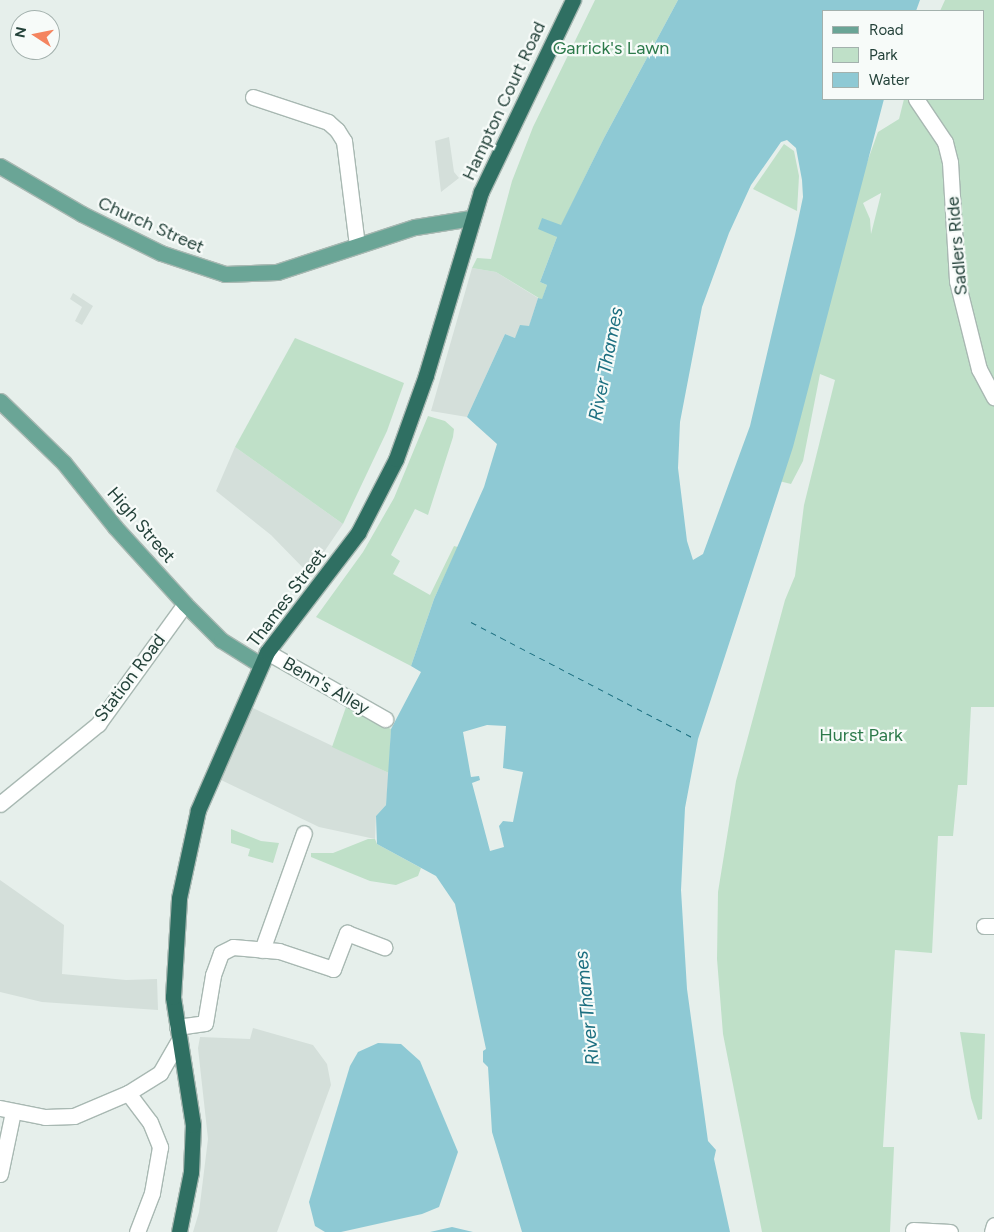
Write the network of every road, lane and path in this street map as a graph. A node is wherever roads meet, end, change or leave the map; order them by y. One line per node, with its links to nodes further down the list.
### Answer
1 (573, 0): 5 (highway, Hampton Court Road)
2 (253, 97): 6 (street)
3 (917, 100): 7 (street, Sadlers Ride)
4 (0, 166): 6 (main road, Church Street)
5 (471, 218): 6 (main road, Church Street); 10 (highway, Thames Street)
6 (357, 245)
7 (994, 397)
8 (0, 401): 9 (main road, High Street)
9 (185, 604): 10 (main road, High Street); 12 (street, Station Road)
10 (264, 658): 11 (street, Benn's Alley); 16 (highway, Thames Street)
11 (385, 719)
12 (0, 804)
13 (304, 833): 15 (street)
14 (384, 947): 15 (street)
15 (262, 950): 16 (street)
16 (178, 1033): 17 (street); 23 (highway, Thames Street)
17 (128, 1094): 18 (street); 22 (street)
18 (7, 1110): 19 (street)
19 (0, 1174)
20 (994, 1225): 25 (street)
21 (913, 1230): 24 (street)
22 (137, 1232)
23 (179, 1232)
24 (950, 1232)
25 (992, 1232)

